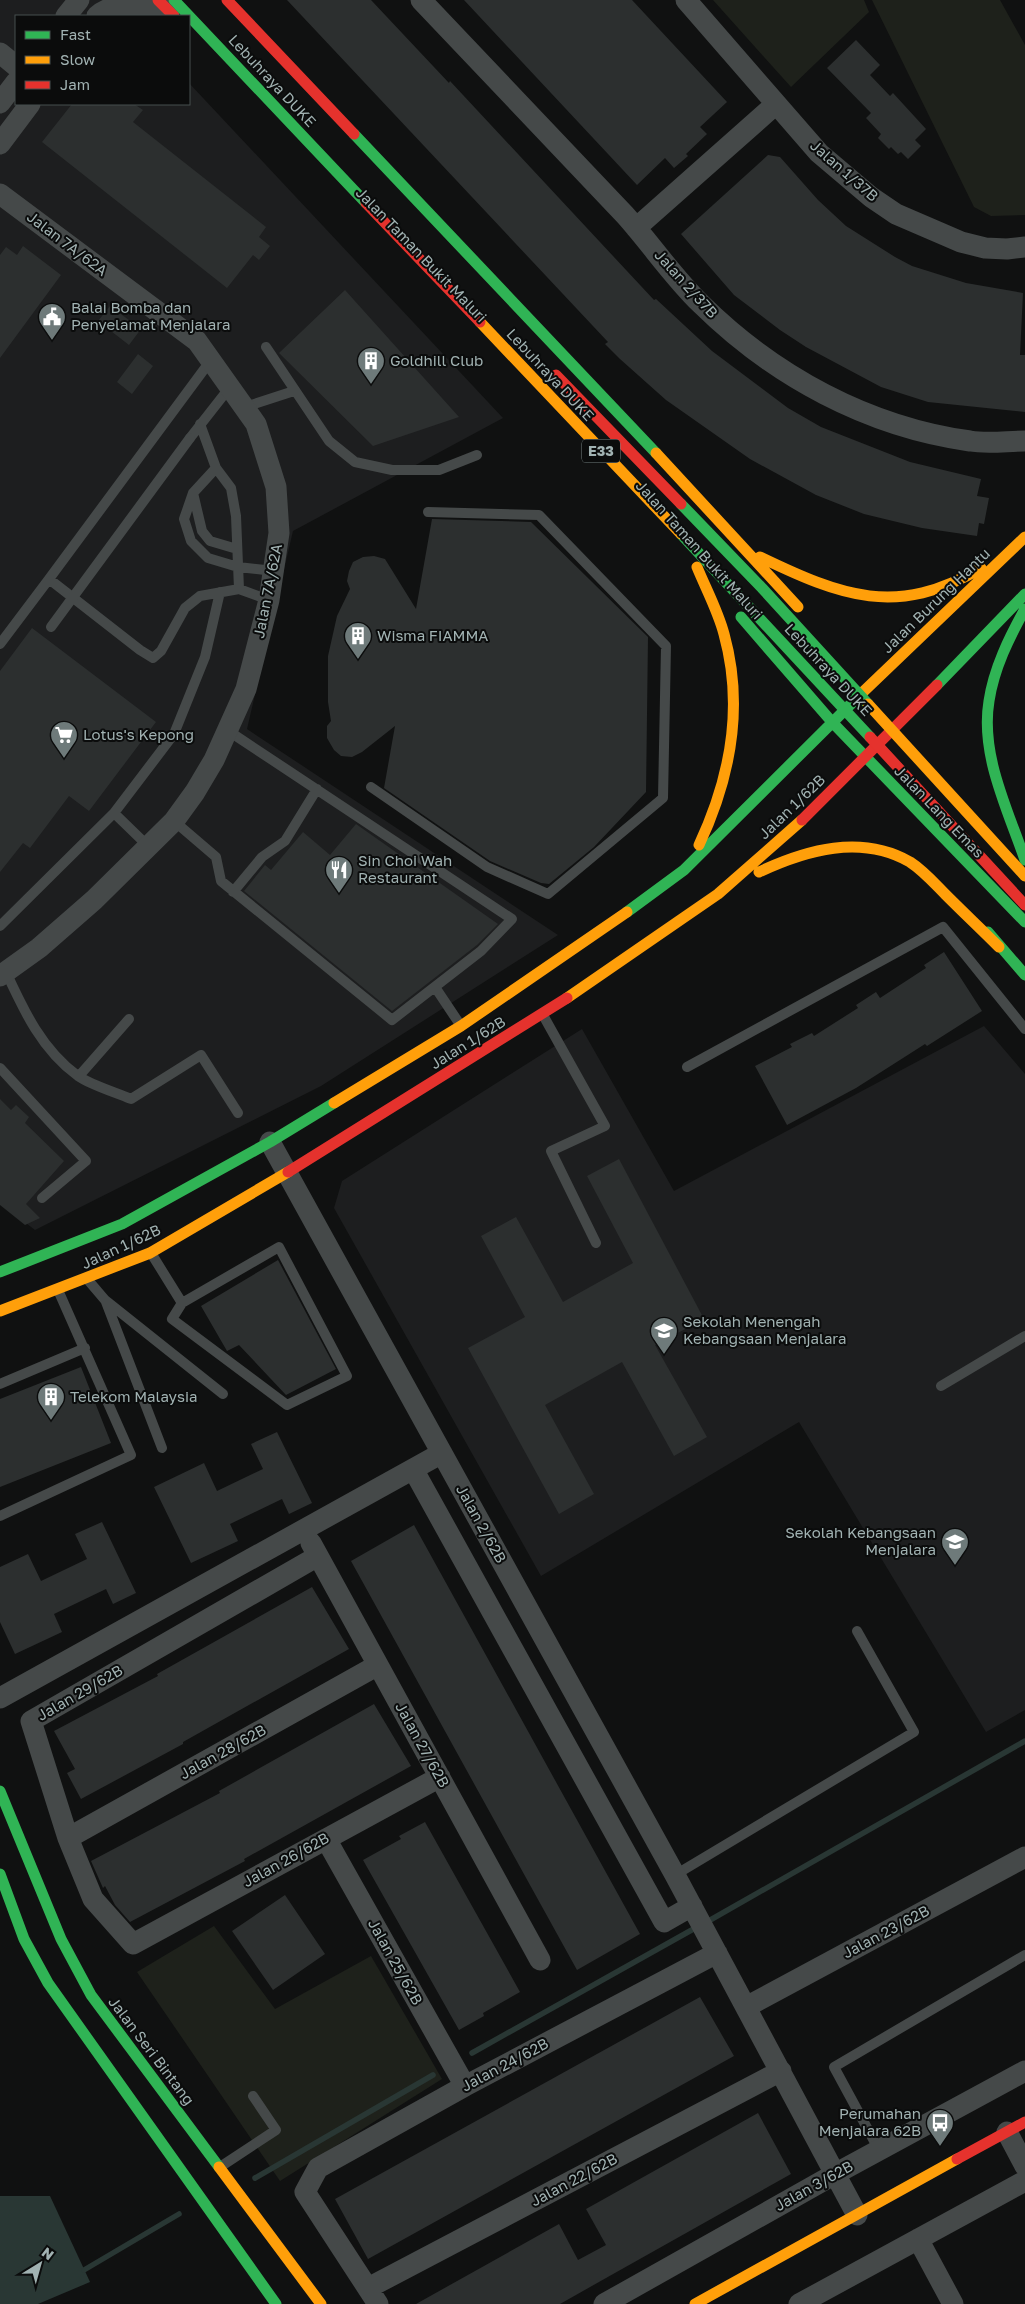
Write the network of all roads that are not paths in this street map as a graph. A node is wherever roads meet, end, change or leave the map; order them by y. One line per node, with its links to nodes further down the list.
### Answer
1 (79, 0): 6 (street)
2 (227, 0): 34 (main road)
3 (421, 0): 18 (street, Jalan 2/37B)
4 (686, 0): 14 (street, Jalan 1/37B)
5 (169, 7): 7 (street)
6 (67, 15)
7 (98, 15)
8 (190, 29): 68 (main road, Lebuhraya DUKE / E33, bridge)
9 (190, 33): 36 (main road, Jalan Taman Bukit Maluri)
10 (0, 53): 11 (street)
11 (15, 65)
12 (15, 83): 13 (street)
13 (0, 103)
14 (776, 104): 18 (street); 19 (street, Jalan 1/37B)
15 (29, 105): 16 (street)
16 (0, 144)
17 (1, 194): 21 (street, Jalan 7A/62A)
18 (636, 228): 27 (street, Jalan 2/37B)
19 (1025, 247)
20 (266, 347): 24 (lane)
21 (211, 360): 23 (street, Jalan 7A/62A); 38 (lane)
22 (548, 368): 64 (main road, Lebuhraya DUKE / E33, bridge)
23 (230, 387): 25 (street, Jalan 7A/62A); 26 (lane)
24 (294, 391): 25 (lane); 28 (lane)
25 (245, 407): 37 (street, Jalan 7A/62A)
26 (200, 424): 29 (lane); 47 (lane, bridge)
27 (1025, 441)
28 (478, 455)
29 (216, 468): 30 (lane); 33 (lane)
30 (193, 493): 33 (lane); 35 (lane)
31 (428, 512): 55 (lane)
32 (1024, 538): 34 (main road); 50 (main road, Jalan Burung Hantu)
33 (237, 549): 35 (lane)
34 (748, 551): 46 (main road)
35 (238, 567): 37 (lane); 39 (lane)
36 (697, 567): 42 (main road, Jalan Taman Bukit Maluri); 63 (main road)
37 (274, 572): 43 (street, Jalan 7A/62A)
38 (49, 579): 40 (lane); 48 (lane)
39 (239, 589): 40 (lane); 43 (lane)
40 (220, 592): 57 (lane)
41 (1025, 594): 52 (main road)
42 (723, 597)
43 (269, 600): 53 (street, Jalan 7A/62A)
44 (1025, 609): 62 (main road)
45 (736, 612): 51 (main road, Jalan Taman Bukit Maluri)
46 (806, 616)
47 (50, 627)
48 (0, 644)
49 (850, 667): 50 (main road)
50 (868, 687): 51 (main road, Jalan 1/62B); 52 (main road, Jalan Lang Emas)
51 (832, 722): 54 (main road, Jalan Lang Emas); 63 (main road, Jalan 1/62B)
52 (901, 722): 54 (main road, Jalan 1/62B); 62 (main road, Jalan Lang Emas)
53 (227, 730): 56 (lane); 59 (street, Jalan 7A/62A)
54 (865, 756): 58 (main road, Jalan Lang Emas); 67 (main road, Jalan 1/62B)
55 (371, 787)
56 (317, 789): 66 (lane); 74 (lane)
57 (114, 813): 61 (lane); 70 (lane)
58 (921, 816): 60 (main road); 69 (main road, Jalan Lang Emas)
59 (174, 820): 61 (street, Jalan 7A/62A); 66 (lane)
60 (921, 833)
61 (149, 847): 72 (street, Jalan 7A/62A)
62 (1025, 861)
63 (684, 870): 77 (main road, Jalan 1/62B)
64 (1025, 876)
65 (953, 884): 71 (main road)
66 (233, 892): 74 (lane)
67 (718, 894): 71 (main road); 75 (main road, Jalan 1/62B)
68 (1025, 905)
69 (1025, 922)
70 (0, 926)
71 (999, 947): 73 (main road)
72 (3, 974): 81 (lane)
73 (1025, 975)
74 (435, 987): 77 (lane)
75 (543, 1014): 84 (main road, Jalan 1/62B); 86 (lane)
76 (129, 1019): 81 (lane)
77 (461, 1026): 83 (main road, Jalan 1/62B)
78 (1025, 1029): 79 (lane)
79 (687, 1067)
80 (0, 1068): 85 (lane)
81 (79, 1076): 82 (lane)
82 (238, 1113)
83 (270, 1142): 84 (street, Jalan 2/62B); 88 (main road, Jalan 1/62B)
84 (287, 1173): 87 (main road, Jalan 1/62B); 100 (street, Jalan 2/62B)
85 (42, 1198)
86 (596, 1243)
87 (150, 1252): 89 (main road, Jalan 1/62B); 92 (lane)
88 (0, 1272)
89 (88, 1279): 90 (main road, Jalan 1/62B); 91 (lane)
90 (58, 1290): 93 (main road, Jalan 1/62B); 95 (lane)
91 (105, 1300): 98 (lane); 99 (lane)
92 (182, 1303): 92 (lane)
93 (0, 1311)
94 (1025, 1336): 97 (lane)
95 (85, 1348): 96 (lane); 102 (lane)
96 (0, 1384)
97 (941, 1386)
98 (223, 1394)
99 (162, 1448)
100 (442, 1453): 101 (street); 114 (street, Jalan 2/62B)
101 (413, 1469): 103 (street); 115 (street)
102 (0, 1516)
103 (304, 1530): 104 (street, Jalan 27/62B); 107 (street)
104 (318, 1556): 106 (street, Jalan 27/62B); 110 (street, Jalan 29/62B)
105 (857, 1631): 114 (lane)
106 (378, 1665): 108 (street, Jalan 27/62B); 110 (street, Jalan 28/62B)
107 (0, 1698)
108 (440, 1777): 111 (street, Jalan 26/62B); 119 (street, Jalan 27/62B)
109 (0, 1791): 128 (main road, Jalan Seri Bintang)
110 (68, 1838): 116 (street, Jalan 29/62B)
111 (326, 1839): 116 (street, Jalan 26/62B); 123 (street, Jalan 25/62B)
112 (1025, 1857): 120 (street, Jalan 23/62B)
113 (0, 1874): 134 (main road)
114 (675, 1875): 115 (street, Jalan 2/62B)
115 (692, 1906): 117 (street, Jalan 2/62B)
116 (133, 1944)
117 (717, 1953): 120 (street, Jalan 2/62B); 123 (street, Jalan 24/62B)
118 (1025, 1955): 126 (lane)
119 (540, 1960)
120 (746, 2007): 122 (street, Jalan 2/62B)
121 (1025, 2070): 126 (street, Jalan 3/62B)
122 (781, 2071): 129 (street, Jalan 2/62B); 133 (street, Jalan 22/62B)
123 (465, 2086): 133 (street, Jalan 24/62B)
124 (253, 2096): 128 (lane)
125 (1016, 2127): 127 (street); 131 (main road)
126 (879, 2150): 129 (street, Jalan 3/62B)
127 (1025, 2166)
128 (219, 2168): 135 (main road, Jalan Seri Bintang)
129 (835, 2174): 131 (street, Jalan 2/62B); 136 (street, Jalan 3/62B)
130 (1025, 2181): 132 (street)
131 (857, 2215): 137 (main road)
132 (918, 2239): 138 (street); 139 (street)
133 (373, 2296)
134 (276, 2304)
135 (321, 2304)
136 (604, 2304)
137 (695, 2304)
138 (800, 2304)
139 (953, 2304)

